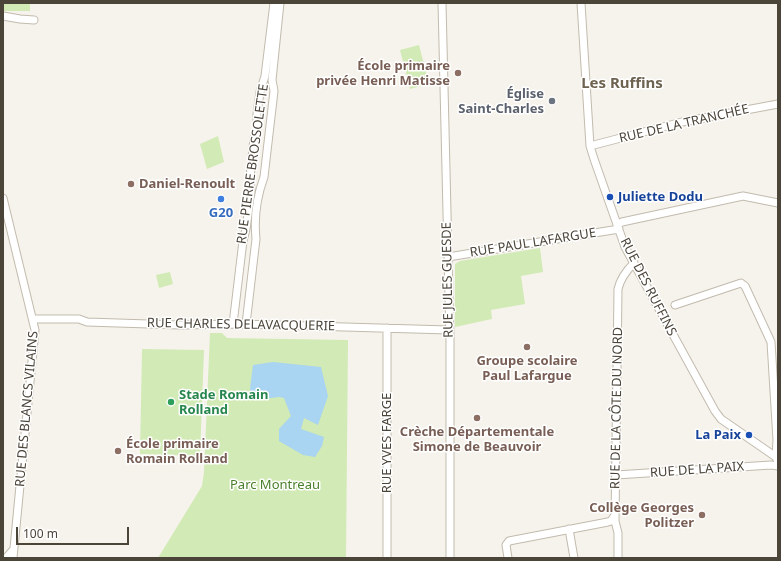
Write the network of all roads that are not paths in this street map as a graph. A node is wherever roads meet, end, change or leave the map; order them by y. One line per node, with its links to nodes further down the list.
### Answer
1 (274, 3): 8 (street, RUE PIERRE BROSSOLETTE)
2 (280, 3): 9 (street, RUE PIERRE BROSSOLETTE)
3 (442, 3): 14 (street, RUE JULES GUESDE)
4 (581, 3): 10 (street, RUE DES RUFFINS)
5 (3, 16): 6 (street)
6 (34, 20)
7 (778, 104): 10 (street, RUE DE LA TRANCHÉE)
8 (258, 132): 9 (street); 18 (street, RUE PIERRE BROSSOLETTE)
9 (268, 138): 19 (street, RUE PIERRE BROSSOLETTE)
10 (590, 146): 13 (street, RUE DES RUFFINS)
11 (3, 198): 17 (street, RUE DES BLANCS VILAINS)
12 (778, 203): 13 (street, RUE PAUL LAFARGUE)
13 (618, 227): 14 (street, RUE PAUL LAFARGUE); 15 (street, RUE DES RUFFINS)
14 (448, 257): 21 (street, RUE JULES GUESDE)
15 (634, 263): 22 (street, RUE DES RUFFINS); 24 (street, RUE DE LA CÔTE DU NORD)
16 (675, 305): 22 (street)
17 (33, 319): 18 (street, RUE CHARLES DELAVACQUERIE); 27 (street, RUE DES BLANCS VILAINS)
18 (233, 324): 19 (street, RUE CHARLES DELAVACQUERIE)
19 (246, 324): 20 (street, RUE CHARLES DELAVACQUERIE)
20 (387, 328): 21 (street, RUE CHARLES DELAVACQUERIE); 29 (street, RUE YVES FARGE)
21 (449, 330): 30 (street, RUE JULES GUESDE)
22 (777, 460)
23 (778, 466): 24 (street, RUE DE LA PAIX)
24 (616, 475): 25 (street, RUE DE LA CÔTE DU NORD)
25 (615, 515): 26 (street); 33 (street, RUE DE LA CÔTE DU NORD)
26 (569, 529): 31 (street); 32 (street)
27 (13, 554): 28 (street, RUE DES BLANCS VILAINS)
28 (6, 558)
29 (387, 558)
30 (450, 558)
31 (508, 558)
32 (574, 558)
33 (618, 558)

